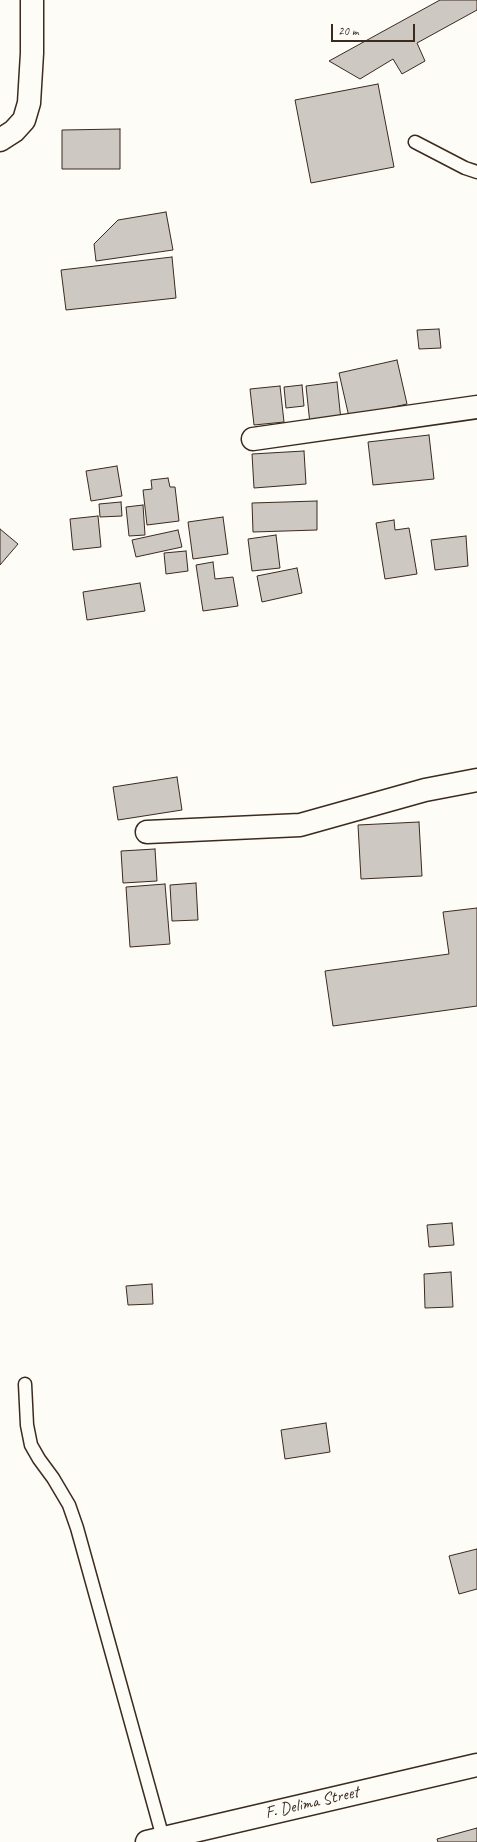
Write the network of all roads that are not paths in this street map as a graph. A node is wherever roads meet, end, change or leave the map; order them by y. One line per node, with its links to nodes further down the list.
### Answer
1 (32, 0): 2 (street)
2 (0, 140)
3 (415, 142): 4 (lane)
4 (477, 172)
5 (477, 407): 6 (street)
6 (253, 439)
7 (477, 780): 8 (street)
8 (147, 832)
9 (25, 1384): 11 (lane)
10 (477, 1765): 11 (street, F. Delima Street)
11 (157, 1841)

